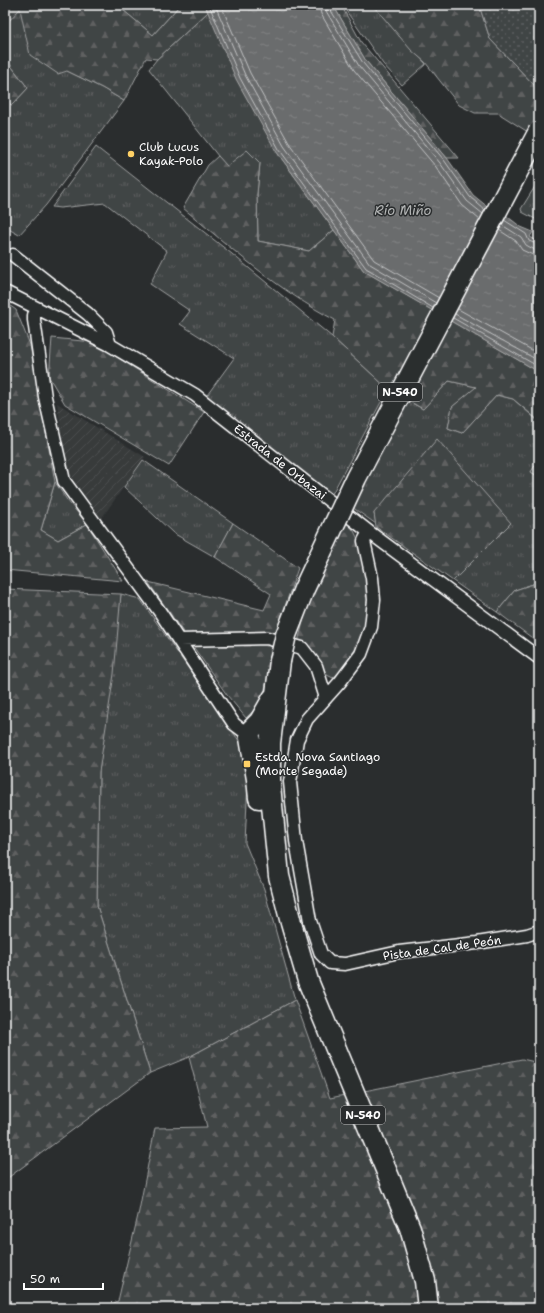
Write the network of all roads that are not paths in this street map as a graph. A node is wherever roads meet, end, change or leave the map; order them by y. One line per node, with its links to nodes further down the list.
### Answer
1 (539, 131): 11 (highway, N-540, bridge)
2 (539, 150): 3 (street)
3 (524, 176)
4 (13, 255): 7 (street)
5 (5, 292): 6 (street, Estrada de Orbazai)
6 (38, 310): 7 (street, Estrada de Orbazai); 9 (street)
7 (110, 345): 8 (street, Estrada de Orbazai)
8 (369, 532): 10 (street, Estrada de Orbazai); 12 (street)
9 (179, 640): 12 (street); 13 (street)
10 (539, 658)
11 (275, 694): 13 (highway); 15 (highway, N-540)
12 (326, 698): 14 (street)
13 (249, 732): 16 (highway)
14 (290, 782): 15 (street); 17 (street)
15 (270, 784): 16 (highway, N-540)
16 (279, 876): 18 (highway, N-540)
17 (310, 921): 18 (street); 19 (street, Pista de Cal de Peón)
18 (291, 923): 20 (highway, N-540)
19 (539, 931)
20 (428, 1308)

